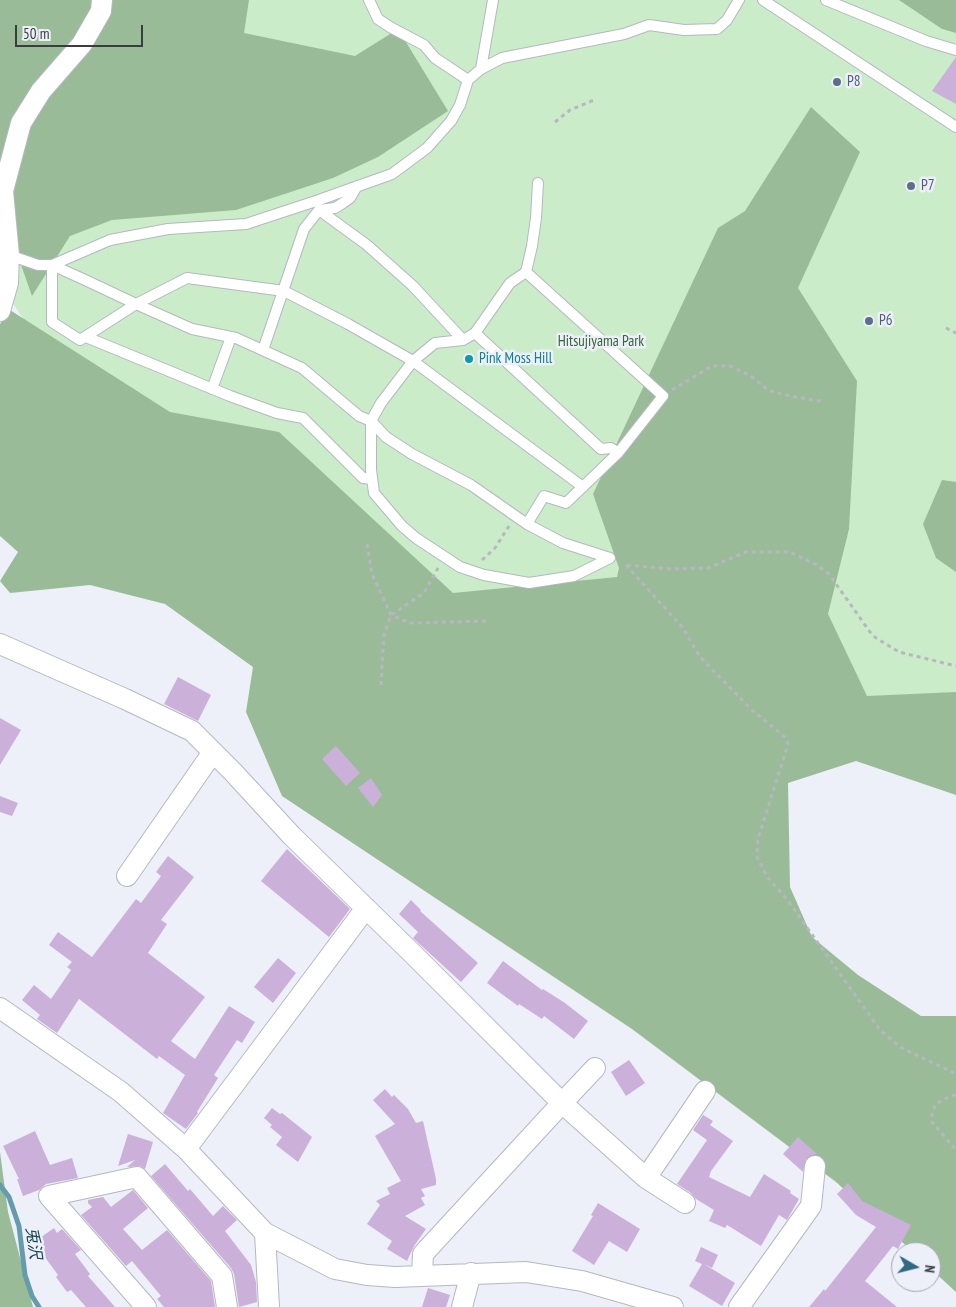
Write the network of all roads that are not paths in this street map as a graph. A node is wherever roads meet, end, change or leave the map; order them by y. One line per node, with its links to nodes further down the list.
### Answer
1 (102, 0): 14 (street)
2 (369, 0): 9 (lane)
3 (493, 0): 8 (lane)
4 (739, 0): 8 (lane)
5 (763, 0): 10 (lane)
6 (826, 0): 7 (lane)
7 (956, 50)
8 (481, 69): 9 (lane)
9 (468, 80): 12 (lane)
10 (956, 127)
11 (538, 183): 16 (lane)
12 (357, 186): 13 (lane); 15 (lane)
13 (319, 210): 17 (lane); 23 (lane)
14 (10, 255): 15 (lane); 19 (street)
15 (52, 265): 18 (lane); 21 (lane)
16 (526, 272): 20 (lane); 28 (lane)
17 (284, 291): 18 (lane); 24 (lane); 25 (lane)
18 (136, 304): 21 (lane); 22 (lane)
19 (0, 311)
20 (474, 333): 23 (lane); 28 (lane)
21 (86, 337): 26 (lane)
22 (230, 337): 24 (lane); 26 (lane)
23 (464, 340): 25 (lane)
24 (263, 350): 27 (lane)
25 (413, 361): 27 (lane); 30 (lane)
26 (212, 389): 29 (lane)
27 (371, 420): 29 (lane); 31 (lane)
28 (618, 453): 30 (lane)
29 (372, 479): 31 (lane)
30 (583, 487): 31 (lane)
31 (527, 524)
32 (0, 644): 33 (street)
33 (213, 752): 34 (street); 35 (street)
34 (127, 876)
35 (366, 908): 39 (street); 40 (street)
36 (0, 1008): 40 (street)
37 (595, 1068): 39 (street)
38 (705, 1091): 42 (street)
39 (562, 1103): 42 (street); 46 (street)
40 (186, 1149): 44 (street)
41 (815, 1166): 52 (street)
42 (646, 1178): 43 (street)
43 (685, 1203)
44 (265, 1233): 46 (street); 49 (street)
45 (471, 1273): 46 (street); 50 (street); 51 (street)
46 (422, 1275)
47 (146, 1307): 48 (street)
48 (227, 1307)
49 (268, 1307)
50 (462, 1307)
51 (674, 1307)
52 (739, 1307)

